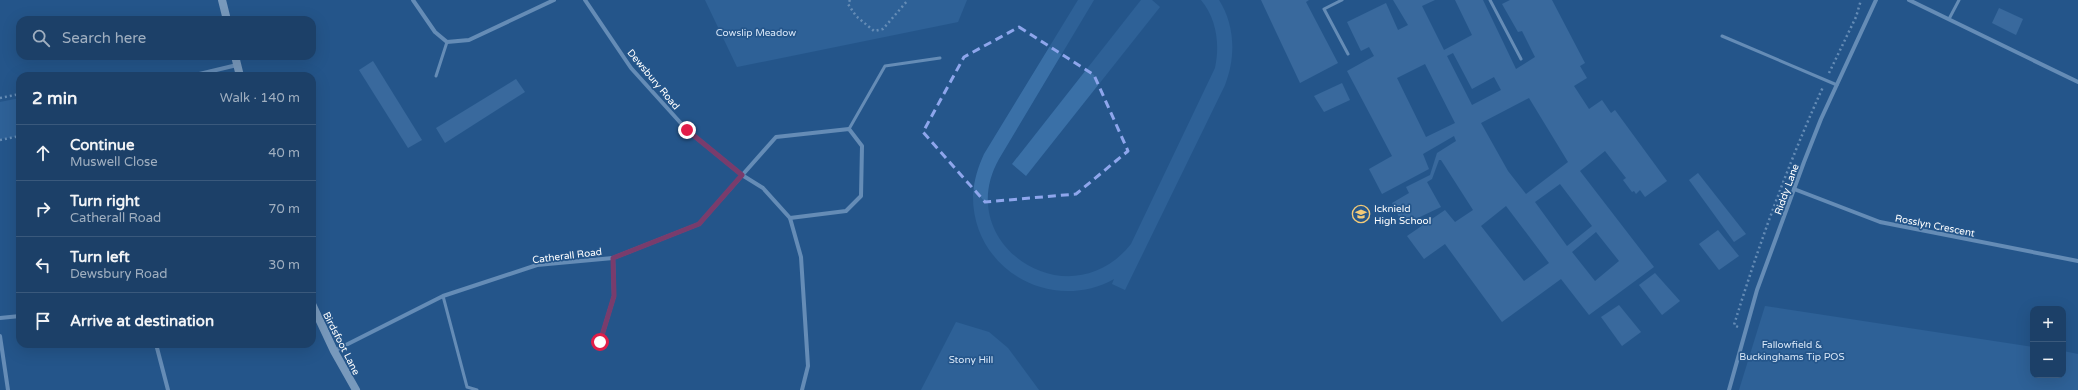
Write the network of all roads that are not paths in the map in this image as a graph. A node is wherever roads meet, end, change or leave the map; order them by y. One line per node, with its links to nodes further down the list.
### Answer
1 (222, 0): 10 (street)
2 (413, 0): 13 (street)
3 (554, 0): 13 (street)
4 (585, 0): 25 (street, Dewsbury Road)
5 (1342, 0): 14 (lane)
6 (1490, 0): 16 (lane)
7 (1876, 0): 23 (street, Riddy Lane)
8 (1909, 0): 11 (street)
9 (1959, 0): 11 (lane)
10 (226, 16)
11 (1950, 19): 22 (street)
12 (1722, 36): 23 (lane)
13 (448, 42): 21 (lane)
14 (1348, 54)
15 (940, 58): 24 (lane)
16 (1520, 59)
17 (236, 60): 18 (street)
18 (237, 65): 19 (street); 20 (street)
19 (208, 72)
20 (239, 72)
21 (436, 76)
22 (2078, 82)
23 (1837, 85): 26 (street, Riddy Lane)
24 (849, 129): 25 (street, Catherall Road); 27 (street)
25 (742, 175): 27 (street, Dewsbury Road); 28 (street, Catherall Road)
26 (1794, 189): 29 (street, Rosslyn Crescent); 43 (street, Riddy Lane)
27 (790, 218): 42 (street, Dewsbury Road)
28 (613, 258): 30 (street, Catherall Road); 35 (street)
29 (2078, 261)
30 (443, 296): 37 (street, Catherall Road); 41 (lane)
31 (316, 313): 37 (street, Birdsfoot Lane)
32 (16, 316): 33 (street)
33 (0, 318)
34 (0, 336): 38 (street)
35 (600, 342)
36 (157, 348): 39 (street)
37 (334, 351): 40 (street, Birdsfoot Lane)
38 (8, 390)
39 (168, 390)
40 (356, 390)
41 (477, 390)
42 (802, 390)
43 (1729, 390)

